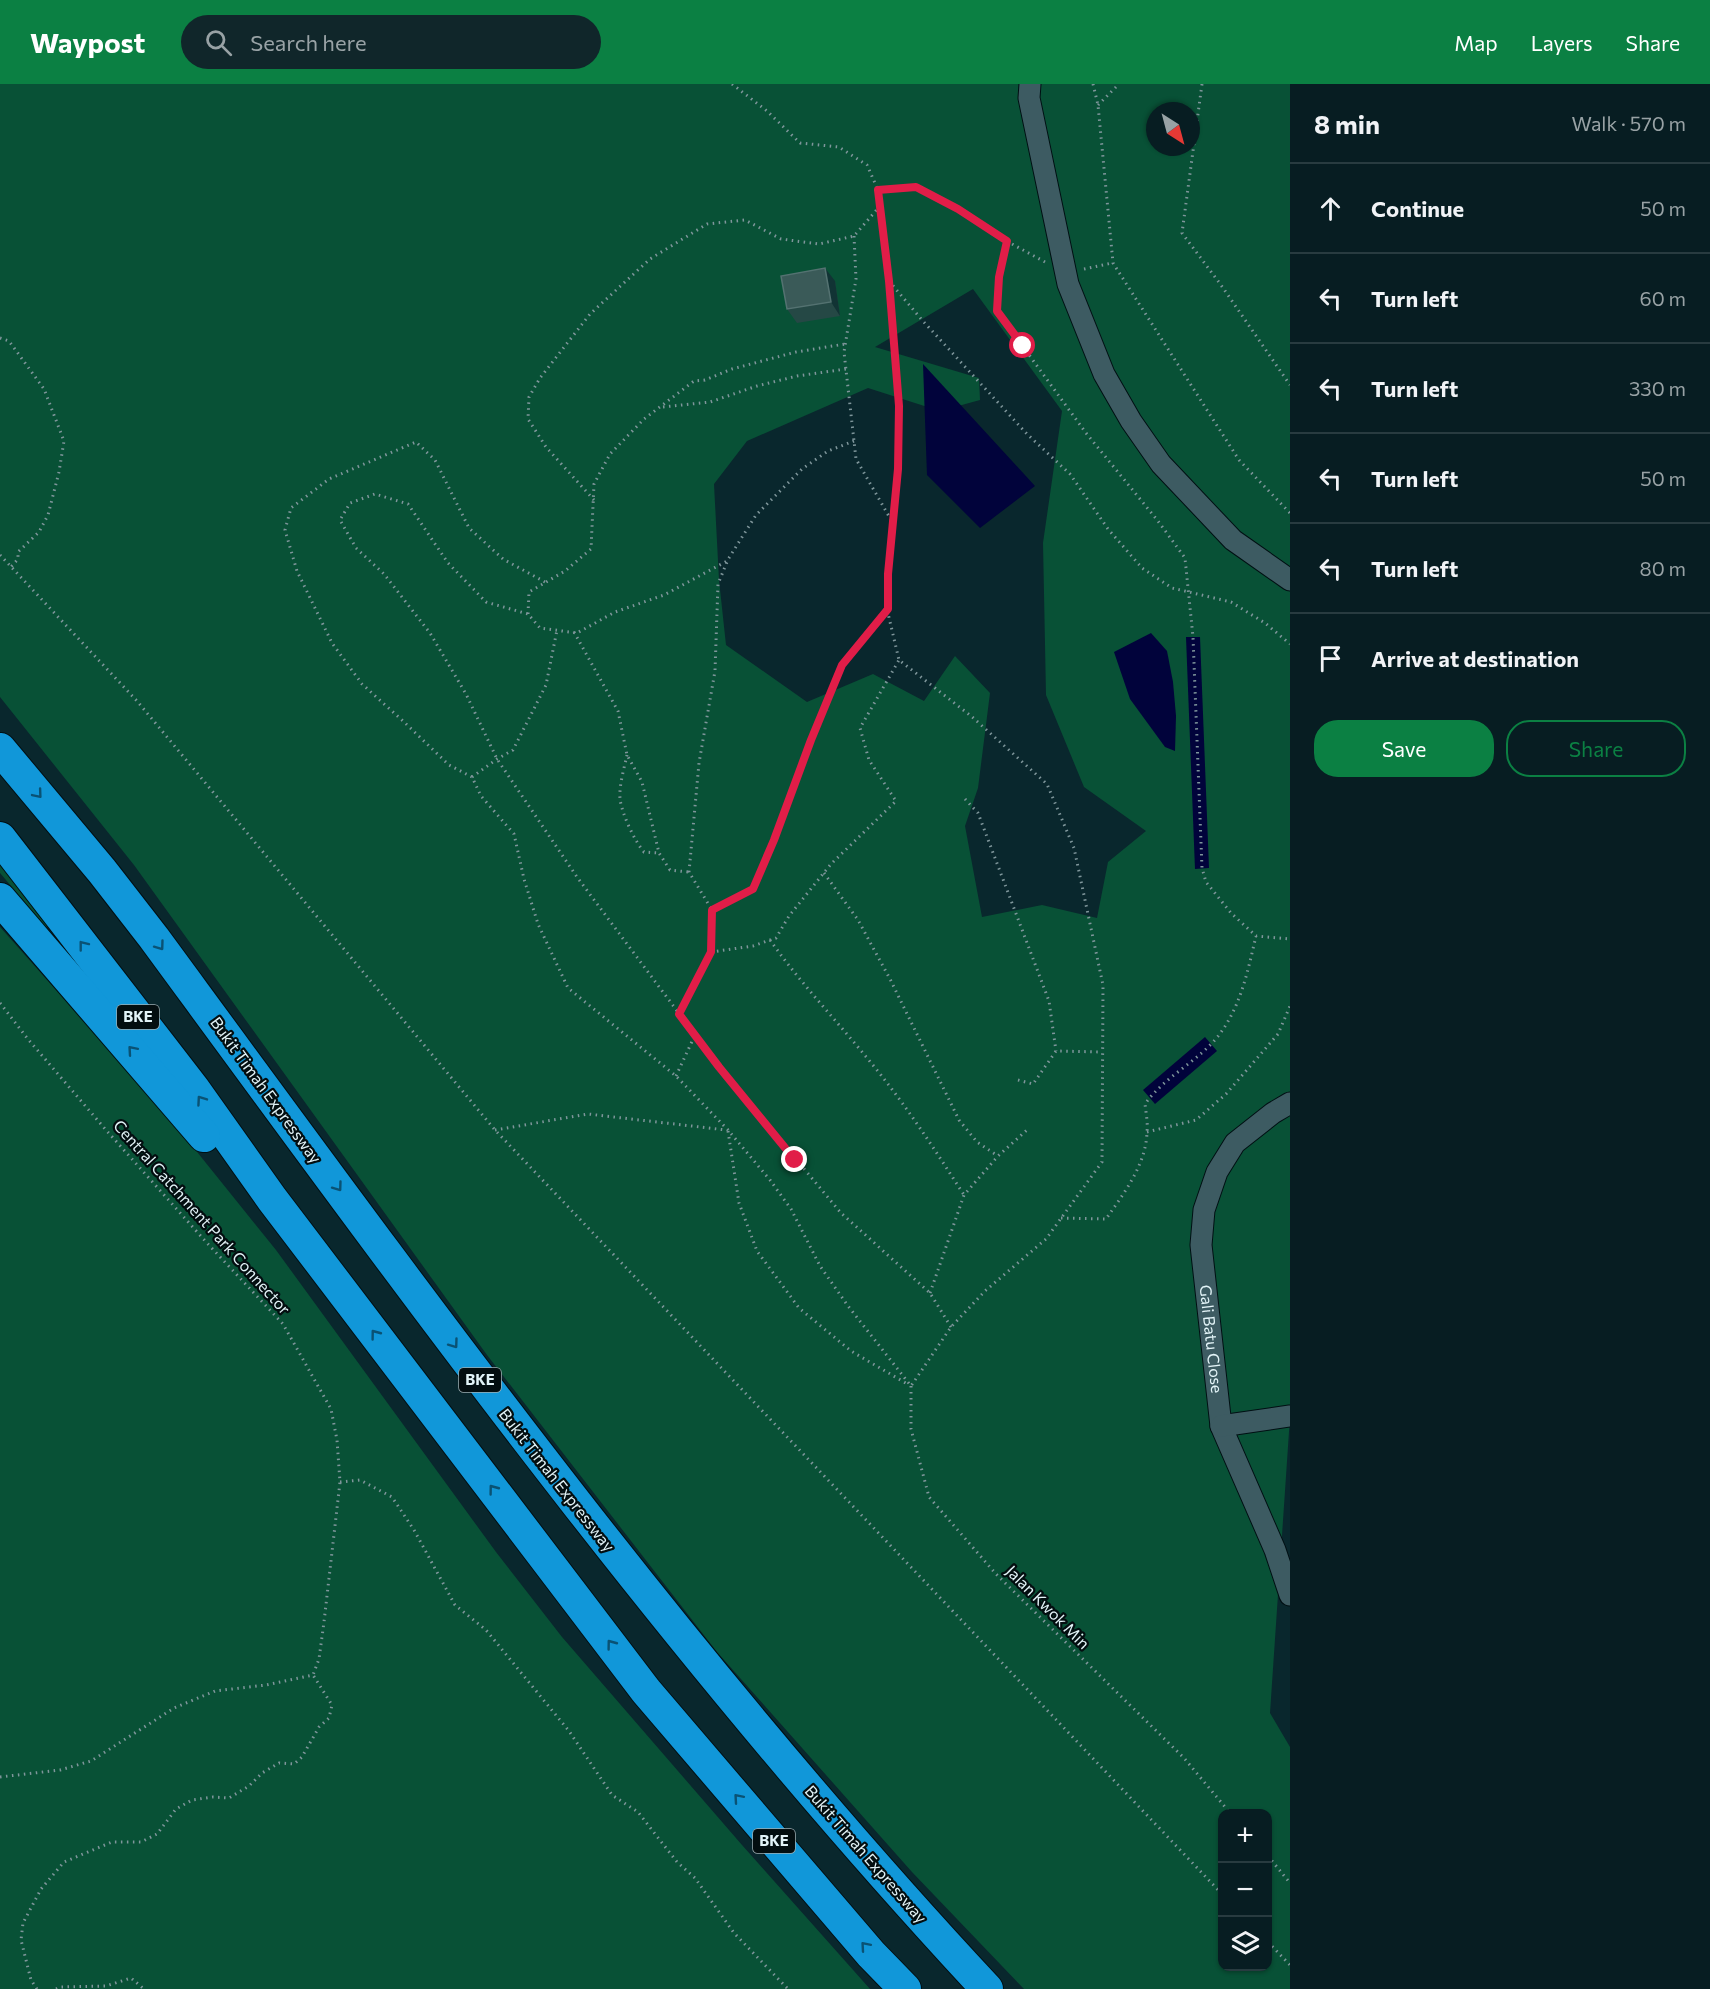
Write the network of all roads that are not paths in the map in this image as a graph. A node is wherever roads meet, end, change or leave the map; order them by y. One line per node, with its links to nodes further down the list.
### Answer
1 (1030, 84): 2 (street)
2 (1290, 580)
3 (0, 749): 12 (highway, Bukit Timah Expressway / BKE, one-way to 12)
4 (0, 838): 7 (highway, BKE, one-way to 4)
5 (0, 899): 7 (highway, one-way to 5)
6 (1290, 1102): 9 (street, Gali Batu Close)
7 (272, 1199): 11 (highway, BKE, one-way to 7)
8 (1290, 1416): 9 (street)
9 (1221, 1426): 10 (street, Gali Batu Close)
10 (1290, 1595)
11 (905, 1989)
12 (987, 1989)

